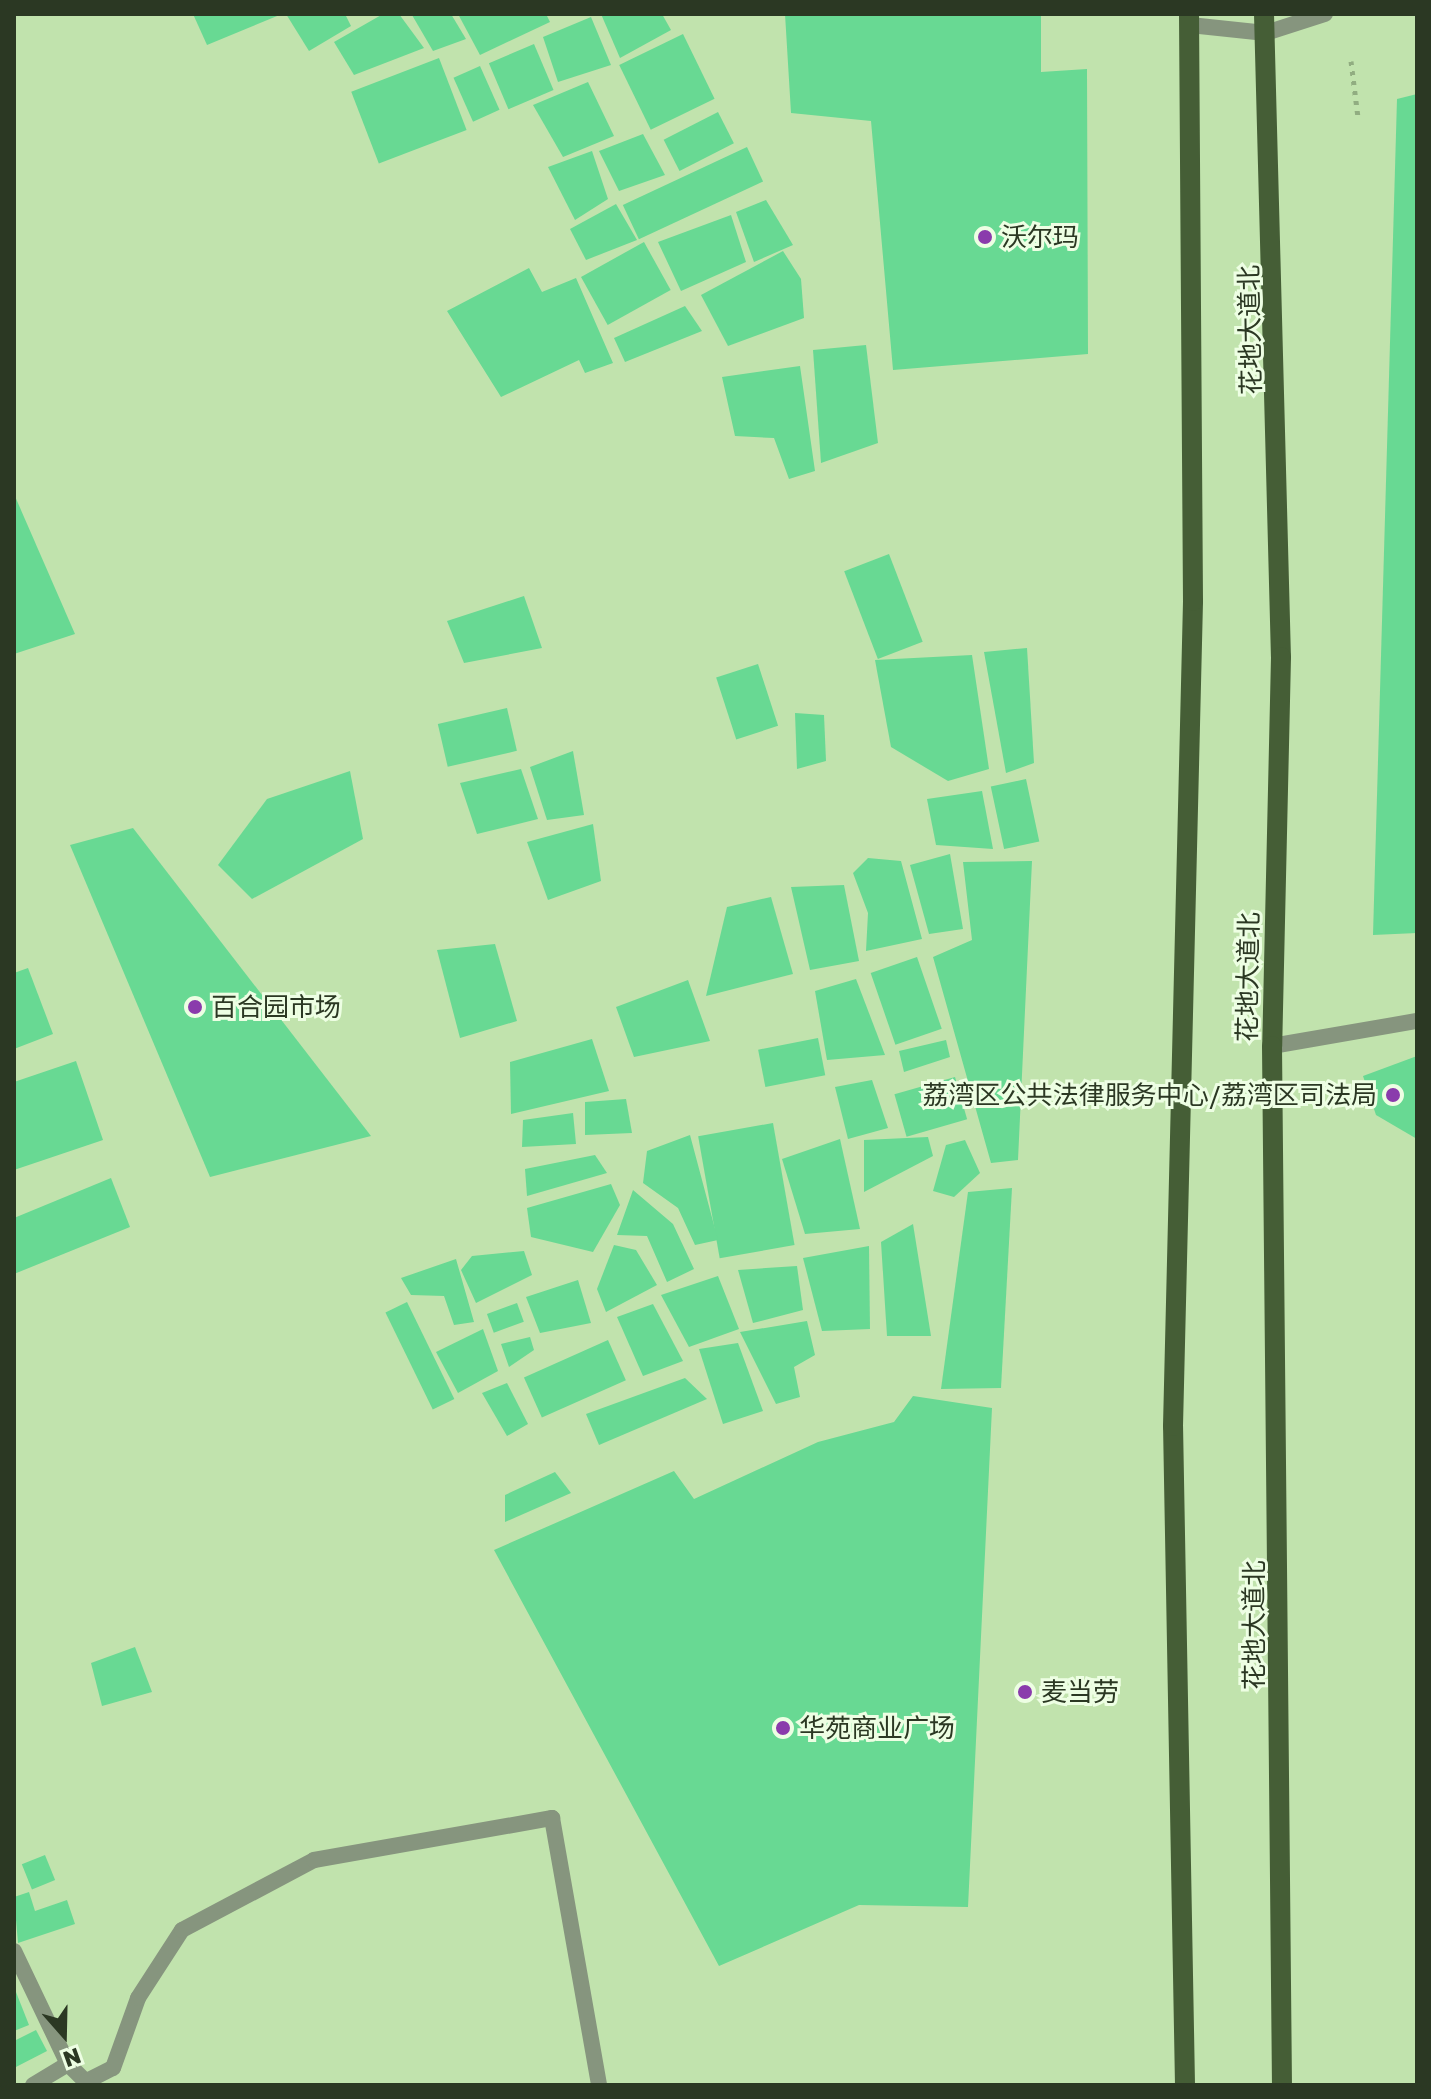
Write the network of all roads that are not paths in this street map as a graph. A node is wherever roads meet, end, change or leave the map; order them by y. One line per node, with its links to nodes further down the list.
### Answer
1 (1211, 14): 3 (street)
2 (1325, 14): 4 (street)
3 (1190, 19): 4 (street); 12 (main road, 花地大道北)
4 (1265, 24): 6 (main road, 花地大道北)
5 (1417, 1021): 6 (street)
6 (1272, 1046): 13 (main road, 花地大道北)
7 (14, 1951): 8 (street)
8 (68, 2064): 9 (street); 10 (street)
9 (88, 2083): 11 (street)
10 (33, 2085)
11 (599, 2085)
12 (1185, 2085)
13 (1282, 2085)

